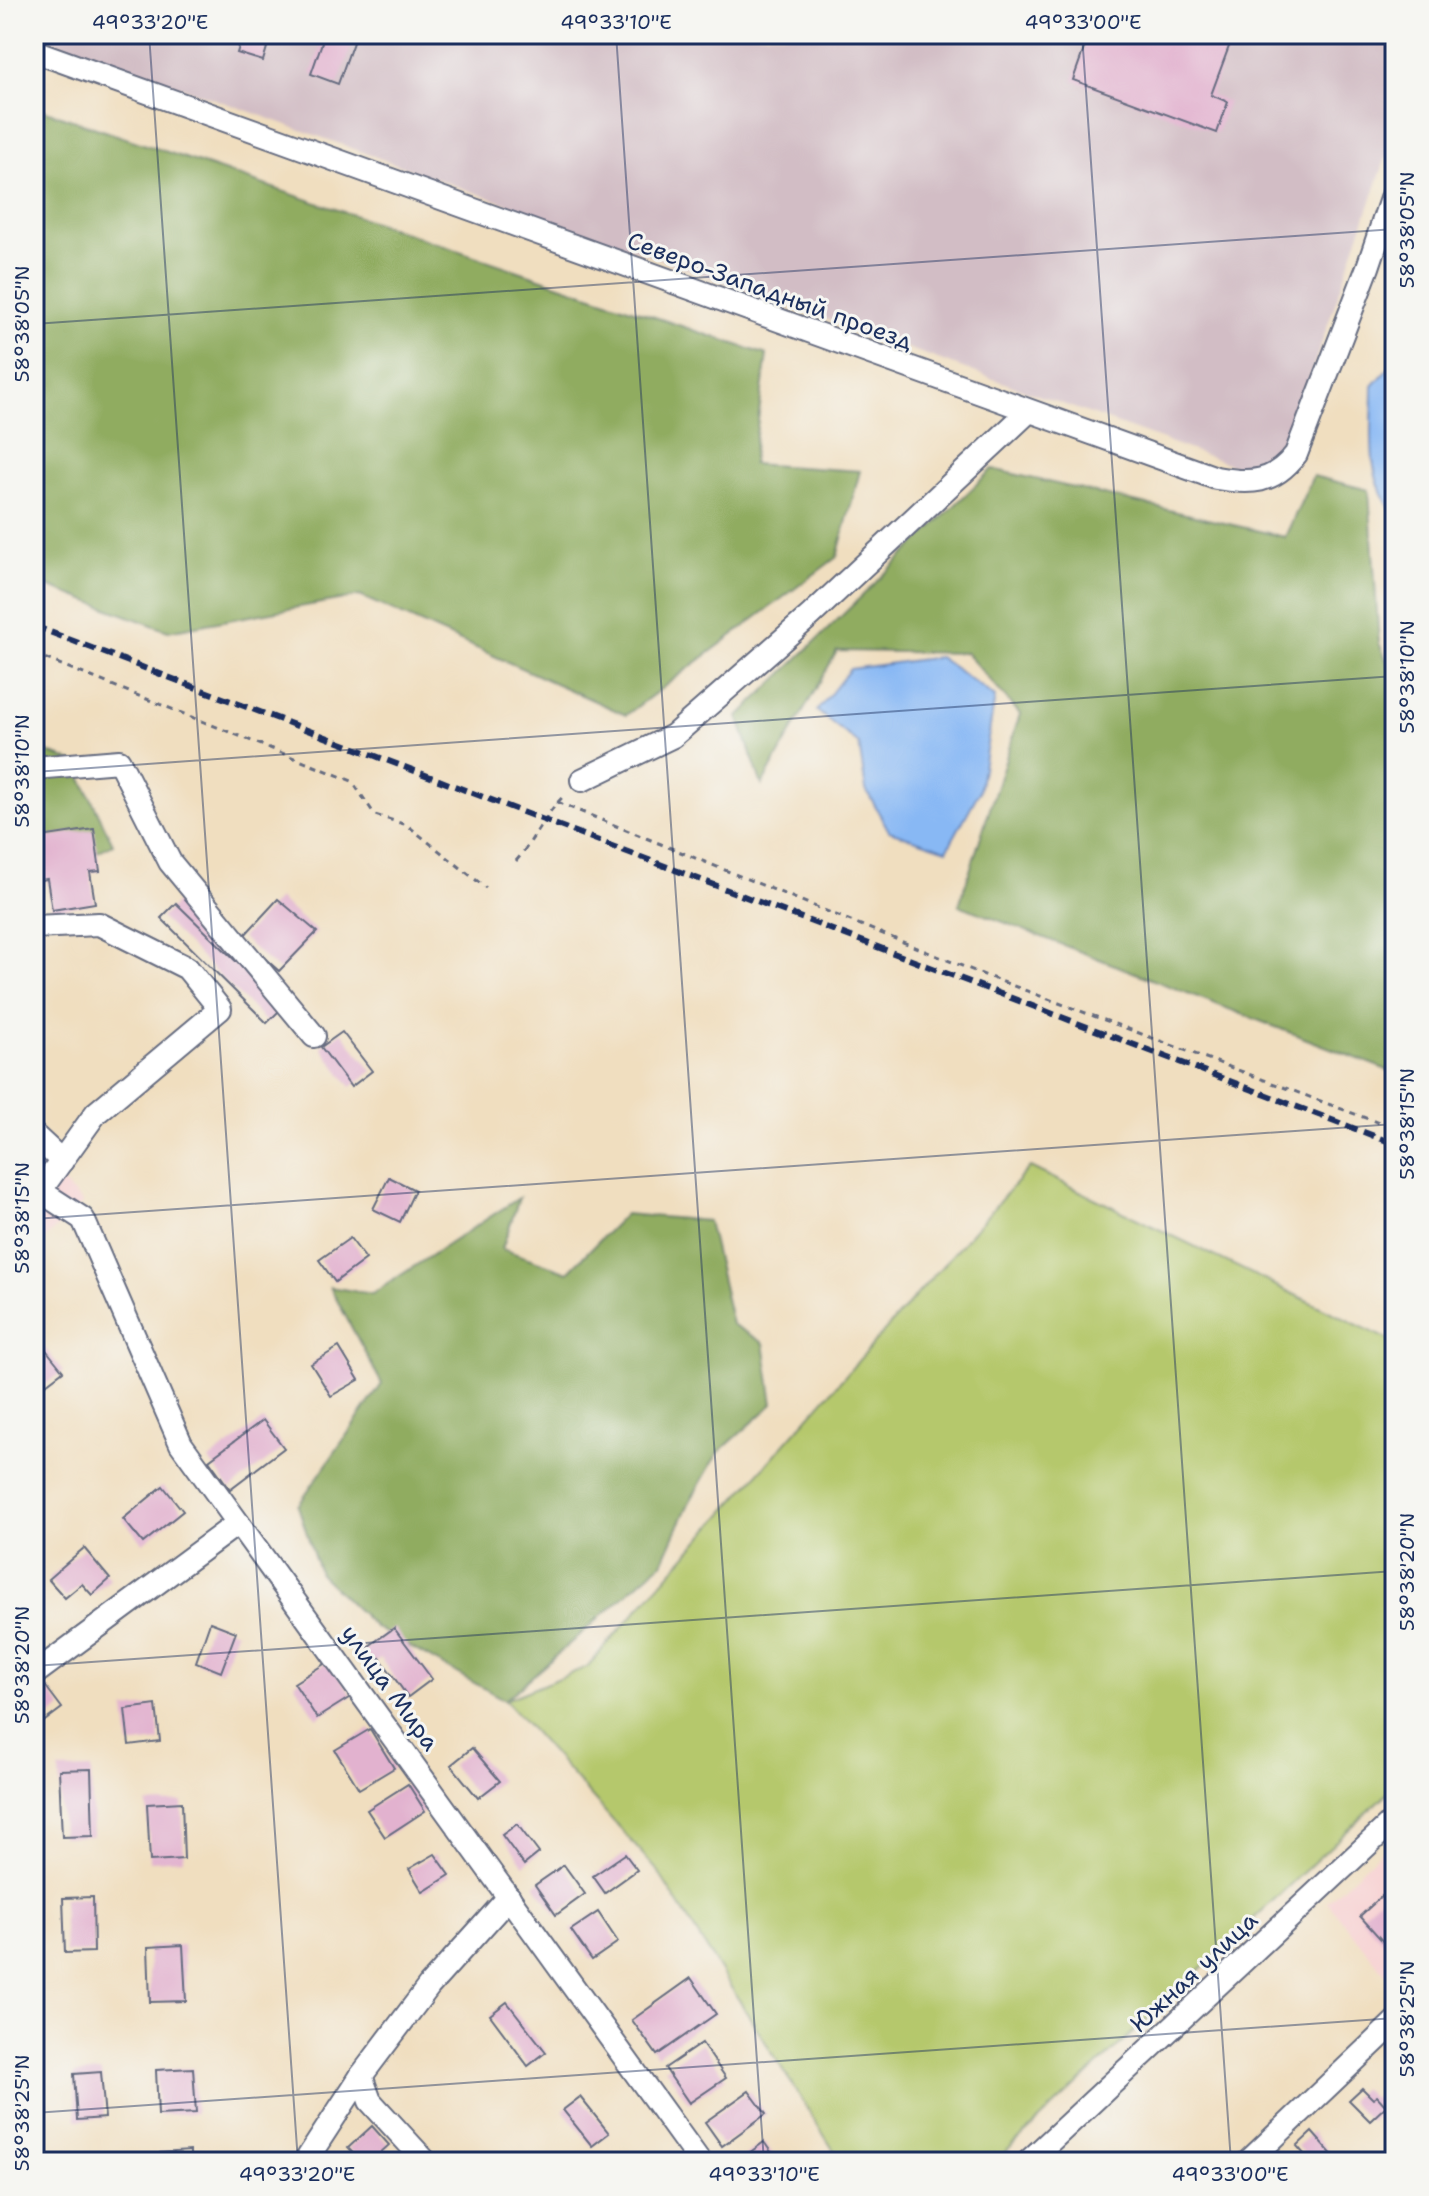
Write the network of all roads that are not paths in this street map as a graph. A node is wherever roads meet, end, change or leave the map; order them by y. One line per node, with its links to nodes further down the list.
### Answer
1 (34, 51): 3 (street, Северо-Западный проезд)
2 (1395, 187): 3 (street, Северо-Западный проезд)
3 (1028, 412): 5 (street)
4 (34, 768): 7 (street)
5 (582, 780)
6 (34, 927): 9 (street)
7 (314, 1036)
8 (34, 1135): 9 (street)
9 (62, 1161): 10 (street)
10 (37, 1191): 11 (street, улица Мира)
11 (238, 1523): 12 (street); 14 (street, улица Мира)
12 (34, 1674)
13 (1395, 1819): 20 (street, Южная улица)
14 (509, 1897): 16 (street); 19 (street, улица Мира)
15 (1395, 2022): 21 (street)
16 (361, 2076): 17 (street); 18 (street)
17 (305, 2162)
18 (426, 2162)
19 (700, 2162)
20 (1028, 2162)
21 (1248, 2162)

